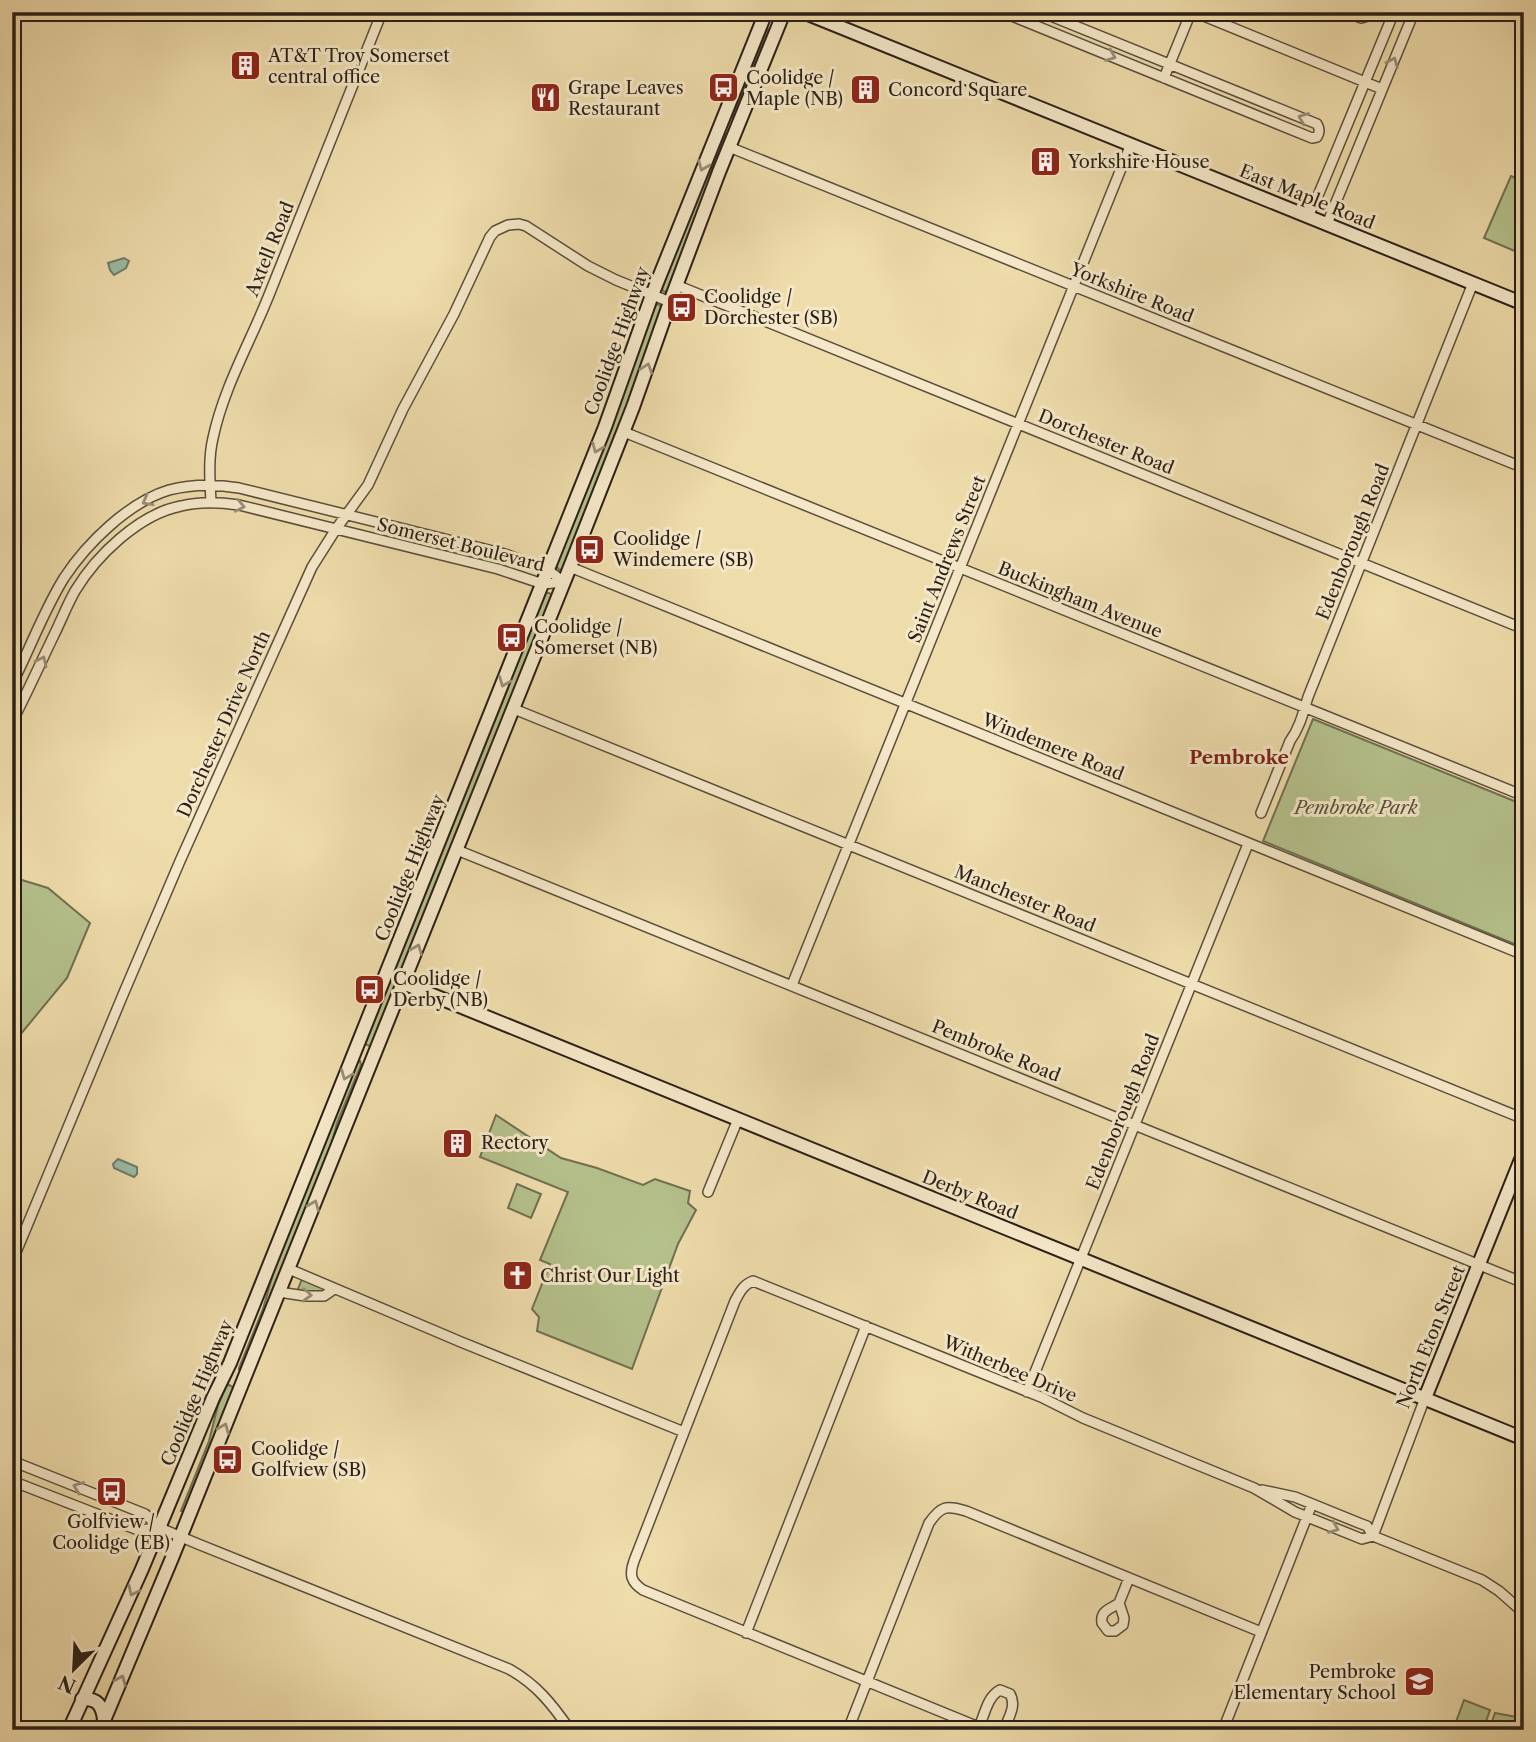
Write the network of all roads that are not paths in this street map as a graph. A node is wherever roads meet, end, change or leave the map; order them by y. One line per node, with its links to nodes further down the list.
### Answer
1 (382, 12): 36 (street, Axtell Road)
2 (765, 12): 20 (main road, Coolidge Highway)
3 (784, 12): 21 (main road, Coolidge Highway)
4 (803, 12): 22 (main road, East Maple Road)
5 (1002, 12): 13 (street)
6 (1041, 12): 12 (street)
7 (1193, 12): 14 (street); 16 (street)
8 (1345, 12): 9 (street)
9 (1368, 12)
10 (1394, 12): 16 (street)
11 (1414, 12): 17 (street, one-way to 11)
12 (1083, 29): 13 (street); 14 (street)
13 (1077, 43): 15 (street, one-way to 15)
14 (1170, 64): 15 (street); 18 (street)
15 (1164, 78): 19 (street)
16 (1365, 82): 17 (street); 24 (street)
17 (1382, 89): 25 (street)
18 (1251, 97): 19 (street); 19 (street, one-way to 18)
19 (1245, 111)
20 (721, 122): 21 (main road); 29 (main road, Coolidge Highway, one-way to 29)
21 (736, 128): 23 (main road, Coolidge Highway)
22 (1131, 144): 24 (main road, East Maple Road); 28 (street, Saint Andrews Street)
23 (729, 147): 27 (main road, Coolidge Highway); 28 (street, Yorkshire Road)
24 (1308, 216): 25 (main road, East Maple Road)
25 (1327, 224): 26 (main road, East Maple Road)
26 (1474, 283): 31 (main road, East Maple Road); 33 (street, Edenborough Road)
27 (676, 285): 30 (main road, Coolidge Highway); 32 (street, Dorchester Road)
28 (1074, 286): 32 (street, Saint Andrews Street); 33 (street, Yorkshire Road)
29 (652, 295): 30 (street); 38 (street, Dorchester Drive North); 43 (main road, Coolidge Highway, one-way to 43)
30 (670, 302): 34 (main road, Coolidge Highway, one-way to 30)
31 (1524, 304)
32 (1019, 423): 40 (street, Dorchester Road); 42 (street, Saint Andrews Street)
33 (1416, 425): 35 (street, Yorkshire Road); 40 (street, Edenborough Road)
34 (624, 432): 41 (main road, Coolidge Highway); 42 (street, Buckingham Avenue)
35 (1524, 468)
36 (210, 485): 37 (street, Axtell Road); 38 (street, Somerset Boulevard); 47 (street, Somerset Boulevard, one-way to 47)
37 (211, 502): 39 (street, Somerset Boulevard, one-way to 39); 51 (street, Somerset Boulevard, one-way to 37)
38 (346, 514): 39 (street, Dorchester Drive North); 43 (street, Somerset Boulevard)
39 (336, 529): 45 (street, Somerset Boulevard); 69 (street, Dorchester Drive North)
40 (1362, 562): 46 (street, Dorchester Road); 49 (street, Edenborough Road)
41 (570, 567): 44 (main road, Coolidge Highway); 48 (street, Windemere Road)
42 (960, 568): 48 (street, Saint Andrews Street); 49 (street, Buckingham Avenue)
43 (548, 570): 44 (street, Somerset Boulevard); 45 (main road, Coolidge Highway)
44 (564, 582): 45 (street, Somerset Boulevard); 50 (main road, Coolidge Highway)
45 (543, 584): 61 (main road, Coolidge Highway, one-way to 61)
46 (1524, 629)
47 (12, 684)
48 (906, 704): 54 (street, Windemere Road); 55 (street, Saint Andrews Street)
49 (1305, 708): 52 (street, Buckingham Avenue); 53 (street, Edenborough Road)
50 (513, 709): 55 (street, Manchester Road); 56 (main road, Coolidge Highway)
51 (12, 722)
52 (1524, 796)
53 (1261, 813)
54 (1248, 844): 57 (street, Windemere Road); 59 (street, Edenborough Road)
55 (849, 845): 59 (street, Manchester Road); 60 (street, Saint Andrews Street)
56 (457, 850): 58 (main road, Coolidge Highway, one-way to 56); 60 (street, Pembroke Road)
57 (1524, 955)
58 (403, 983): 62 (main road, Coolidge Highway); 63 (main road, Derby Road)
59 (1191, 984): 64 (street, Manchester Road); 65 (street, Edenborough Road)
60 (792, 985): 65 (street, Pembroke Road)
61 (355, 1052): 62 (main road); 76 (main road, Coolidge Highway, one-way to 76)
62 (371, 1065): 71 (main road, Coolidge Highway, one-way to 62)
63 (738, 1119): 67 (street); 68 (main road, Derby Road)
64 (1524, 1119)
65 (1135, 1124): 68 (street, Edenborough Road); 70 (street, Pembroke Road)
66 (1524, 1152): 70 (main road, North Eton Street)
67 (708, 1192)
68 (1080, 1259): 78 (street, Edenborough Road); 79 (main road, Derby Road)
69 (12, 1262)
70 (1478, 1264): 72 (street, Pembroke Road); 79 (main road, North Eton Street)
71 (289, 1269): 73 (street); 74 (main road, Coolidge Highway)
72 (1524, 1283)
73 (334, 1289): 74 (street, one-way to 73); 80 (street)
74 (279, 1292): 77 (main road, Coolidge Highway)
75 (866, 1326): 78 (street, Witherbee Drive); 80 (street, Witherbee Drive); 94 (street)
76 (229, 1363): 77 (main road); 87 (main road, Coolidge Highway)
77 (243, 1380): 88 (main road, Coolidge Highway, one-way to 77)
78 (1027, 1392): 84 (street, Witherbee Drive)
79 (1425, 1398): 81 (main road, Derby Road); 89 (street, North Eton Street)
80 (684, 1432): 94 (street)
81 (1524, 1439)
82 (12, 1461): 87 (street, one-way to 82)
83 (12, 1481): 87 (street)
84 (1254, 1488): 85 (street, Witherbee Drive); 86 (street, Witherbee Drive)
85 (1312, 1504): 86 (street); 89 (street, Witherbee Drive)
86 (1306, 1517): 89 (street, Witherbee Drive, one-way to 89); 93 (street)
87 (160, 1528): 88 (street); 96 (main road, Coolidge Highway, one-way to 96)
88 (180, 1536): 97 (main road, Coolidge Highway, one-way to 88); 100 (street)
89 (1373, 1536): 92 (street, Witherbee Drive)
90 (1129, 1578): 91 (street); 93 (street); 95 (street)
91 (1119, 1603)
92 (1524, 1613)
93 (1261, 1632): 103 (street)
94 (746, 1633): 95 (street)
95 (867, 1682): 98 (street); 101 (street)
96 (82, 1699): 97 (main road); 99 (main road, Coolidge Highway)
97 (102, 1725)
98 (983, 1728): 102 (street)
99 (69, 1730)
100 (570, 1730)
101 (848, 1730)
102 (1004, 1730)
103 (1223, 1730)

